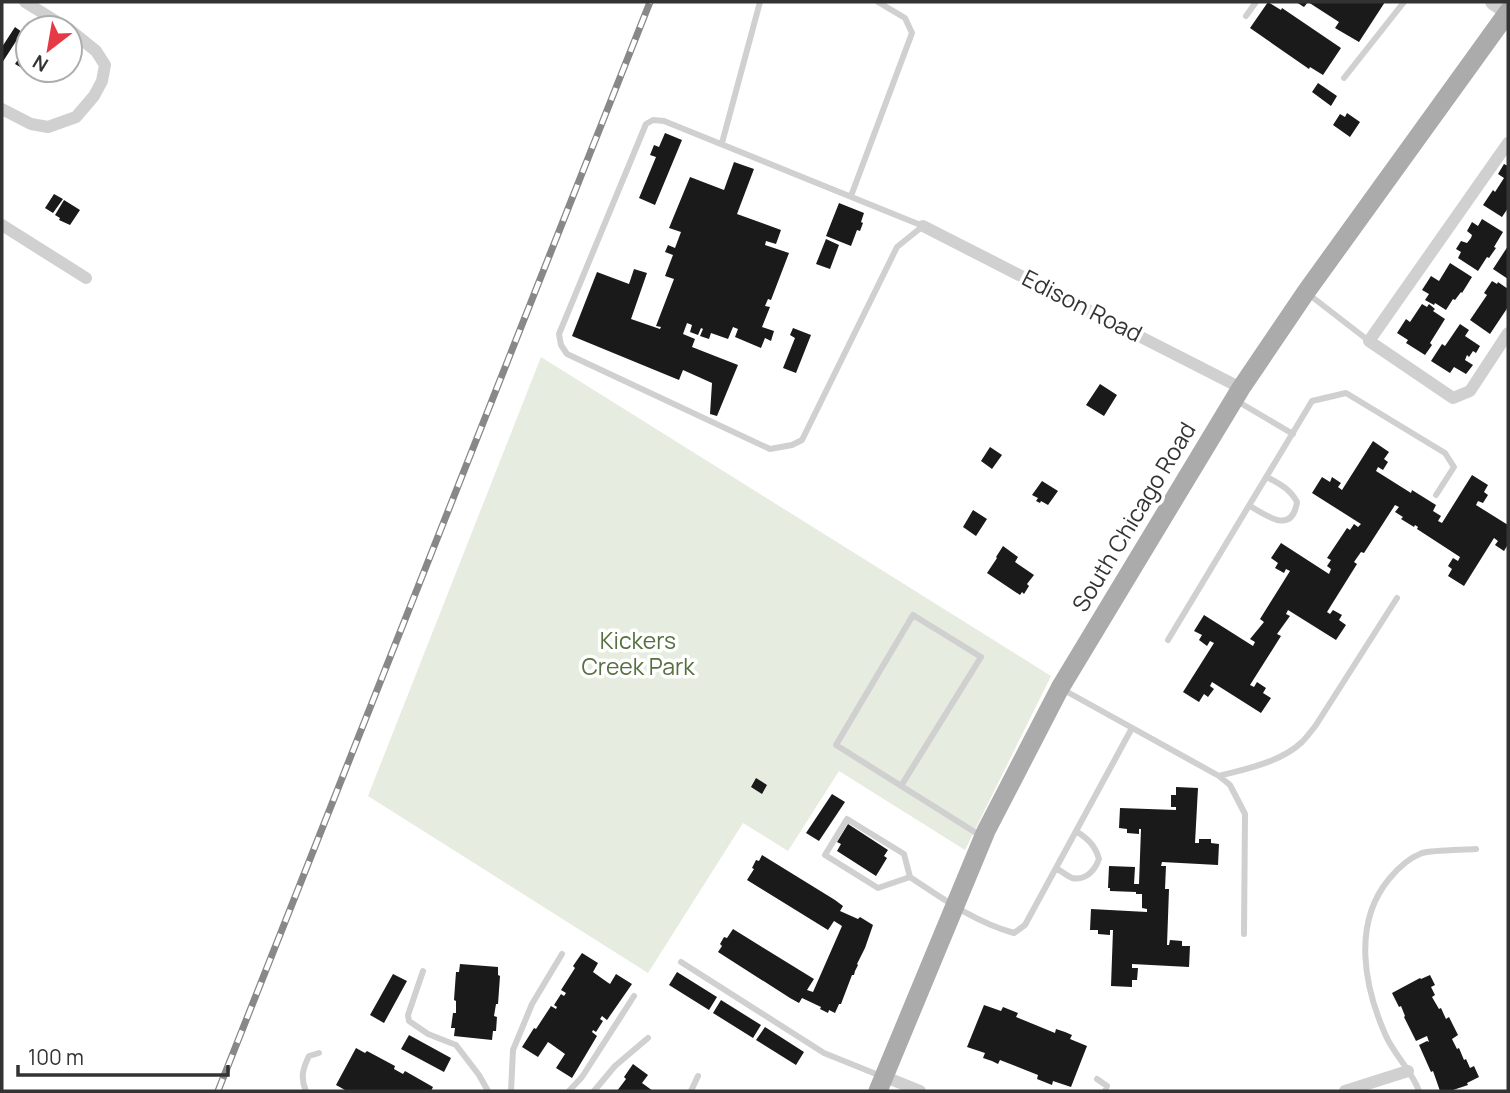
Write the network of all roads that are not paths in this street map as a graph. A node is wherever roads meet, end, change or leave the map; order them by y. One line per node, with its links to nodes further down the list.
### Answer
1 (25, 2): 8 (street)
2 (760, 2): 14 (lane)
3 (878, 2): 15 (lane)
4 (1256, 2): 9 (lane)
5 (1404, 2): 11 (lane)
6 (1493, 2): 7 (street)
7 (1508, 12): 19 (main road, South Chicago Road)
8 (45, 14)
9 (1246, 16)
10 (84, 41): 12 (street)
11 (1344, 78)
12 (2, 109)
13 (1508, 143): 21 (street)
14 (722, 144): 15 (lane); 17 (lane)
15 (851, 196): 17 (lane)
16 (2, 225): 18 (street)
17 (923, 226): 22 (street, Edison Road)
18 (86, 278)
19 (1306, 292): 21 (lane); 22 (main road, South Chicago Road)
20 (1508, 333): 21 (street)
21 (1368, 341)
22 (1237, 393): 23 (lane); 29 (main road, South Chicago Road)
23 (1293, 434): 24 (lane); 25 (lane)
24 (1267, 477): 26 (lane); 26 (lane)
25 (1436, 495)
26 (1250, 506): 28 (lane)
27 (1397, 598): 31 (lane)
28 (1168, 640)
29 (1060, 688): 30 (lane); 34 (main road, South Chicago Road)
30 (1132, 729): 31 (lane); 33 (lane)
31 (1219, 776): 39 (lane)
32 (901, 786): 32 (lane); 34 (lane)
33 (1076, 831): 36 (lane); 36 (lane)
34 (983, 837): 38 (main road, South Chicago Road)
35 (1476, 849): 46 (lane)
36 (1056, 869): 38 (lane)
37 (910, 877): 37 (lane); 38 (lane)
38 (954, 907): 49 (main road, South Chicago Road)
39 (1244, 934)
40 (562, 954): 52 (lane)
41 (681, 962): 49 (lane)
42 (423, 971): 51 (lane)
43 (634, 996): 53 (lane)
44 (648, 1038): 54 (lane)
45 (320, 1053): 50 (lane)
46 (1408, 1071): 58 (street); 59 (lane)
47 (698, 1076): 55 (lane)
48 (1097, 1079): 57 (lane)
49 (881, 1084): 56 (street)
50 (306, 1091)
51 (488, 1091)
52 (511, 1091)
53 (569, 1091)
54 (594, 1091)
55 (691, 1091)
56 (920, 1091)
57 (1105, 1091)
58 (1345, 1091)
59 (1419, 1091)

